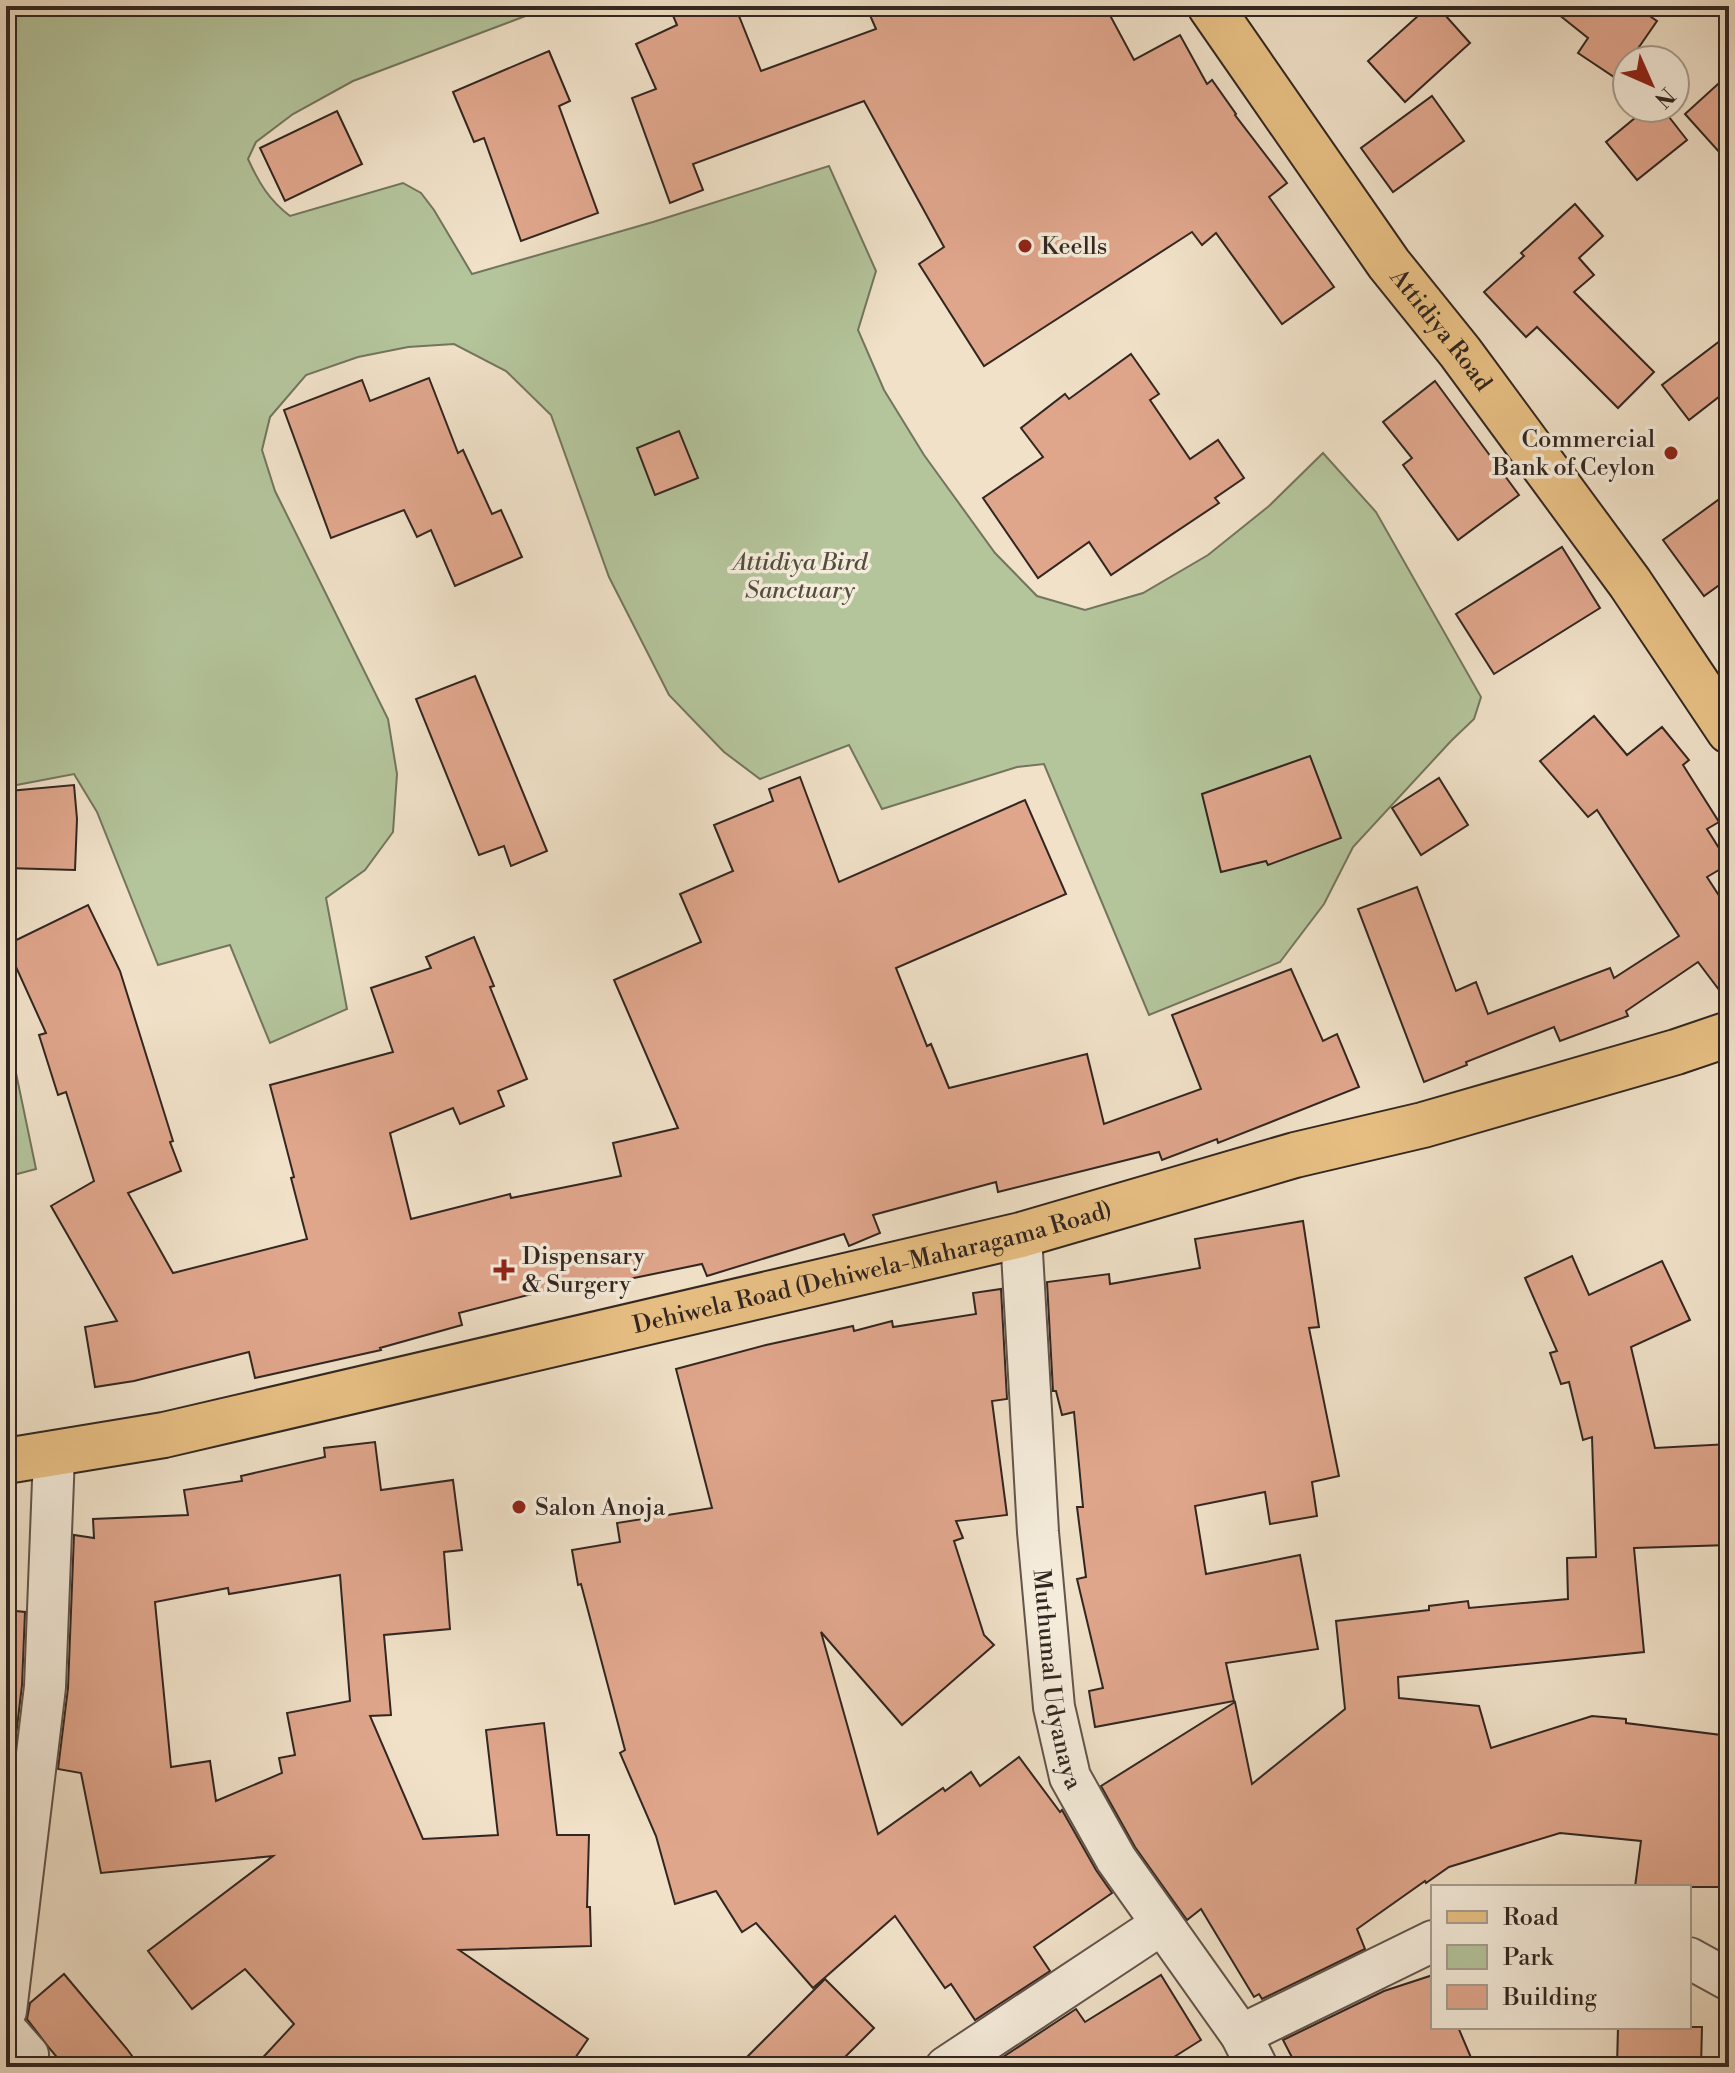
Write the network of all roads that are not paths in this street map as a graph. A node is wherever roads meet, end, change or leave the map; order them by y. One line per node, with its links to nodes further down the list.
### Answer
1 (1210, 6): 2 (main road, Attidiya Road)
2 (1729, 731)
3 (1729, 1034): 4 (main road, Dehiwela Road (Dehiwela-Maharagama Road))
4 (1021, 1235): 5 (main road, Dehiwela Road (Dehiwela-Maharagama Road)); 7 (street, Muthumal Udyanaya)
5 (54, 1455): 6 (main road, Dehiwela Road (Dehiwela-Maharagama Road)); 11 (street)
6 (6, 1461)
7 (1162, 1924): 13 (street, Muthumal Udyanaya); 15 (street)
8 (1431, 1942): 13 (street)
9 (1691, 1959): 10 (street)
10 (1729, 1980)
11 (6, 2011)
12 (6, 2030): 14 (street)
13 (1249, 2051)
14 (25, 2067)
15 (946, 2067)

